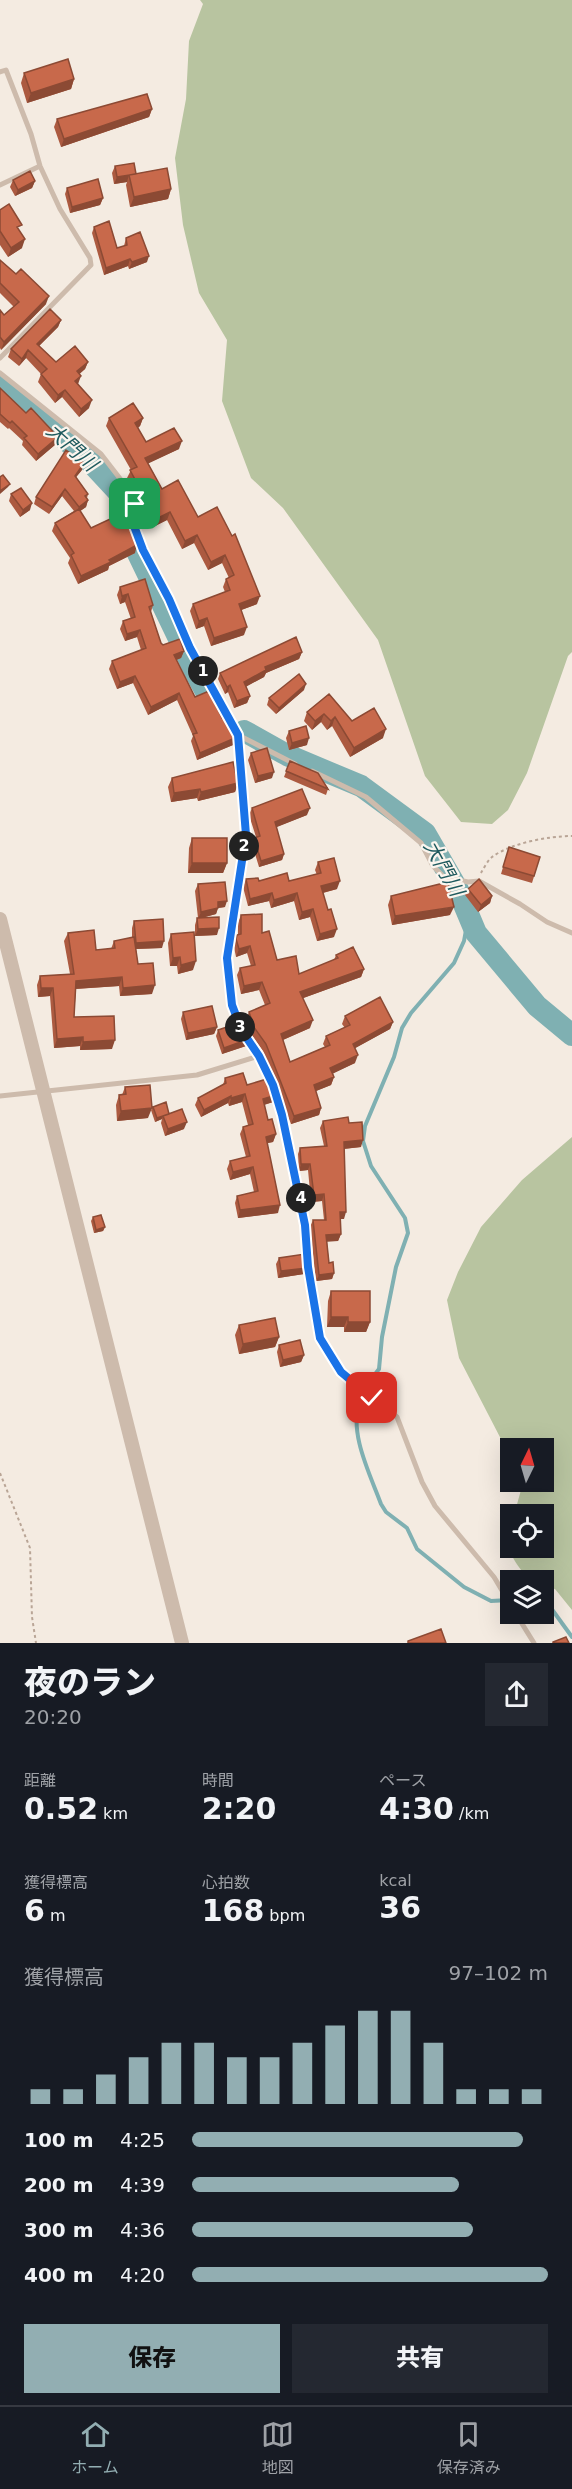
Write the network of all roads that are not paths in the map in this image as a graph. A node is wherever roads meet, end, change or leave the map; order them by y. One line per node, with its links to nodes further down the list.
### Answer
1 (0, 72): 2 (lane)
2 (40, 166): 3 (lane); 4 (lane)
3 (0, 185)
4 (0, 358)
5 (0, 373): 6 (lane)
6 (238, 735): 7 (lane); 11 (lane)
7 (297, 765)
8 (308, 769): 10 (lane)
9 (0, 919): 12 (street)
10 (572, 933)
11 (259, 1056): 12 (lane); 14 (lane)
12 (44, 1089): 13 (lane); 16 (street)
13 (0, 1096)
14 (500, 1587)
15 (522, 1624): 17 (lane)
16 (182, 1643)
17 (534, 1643)

